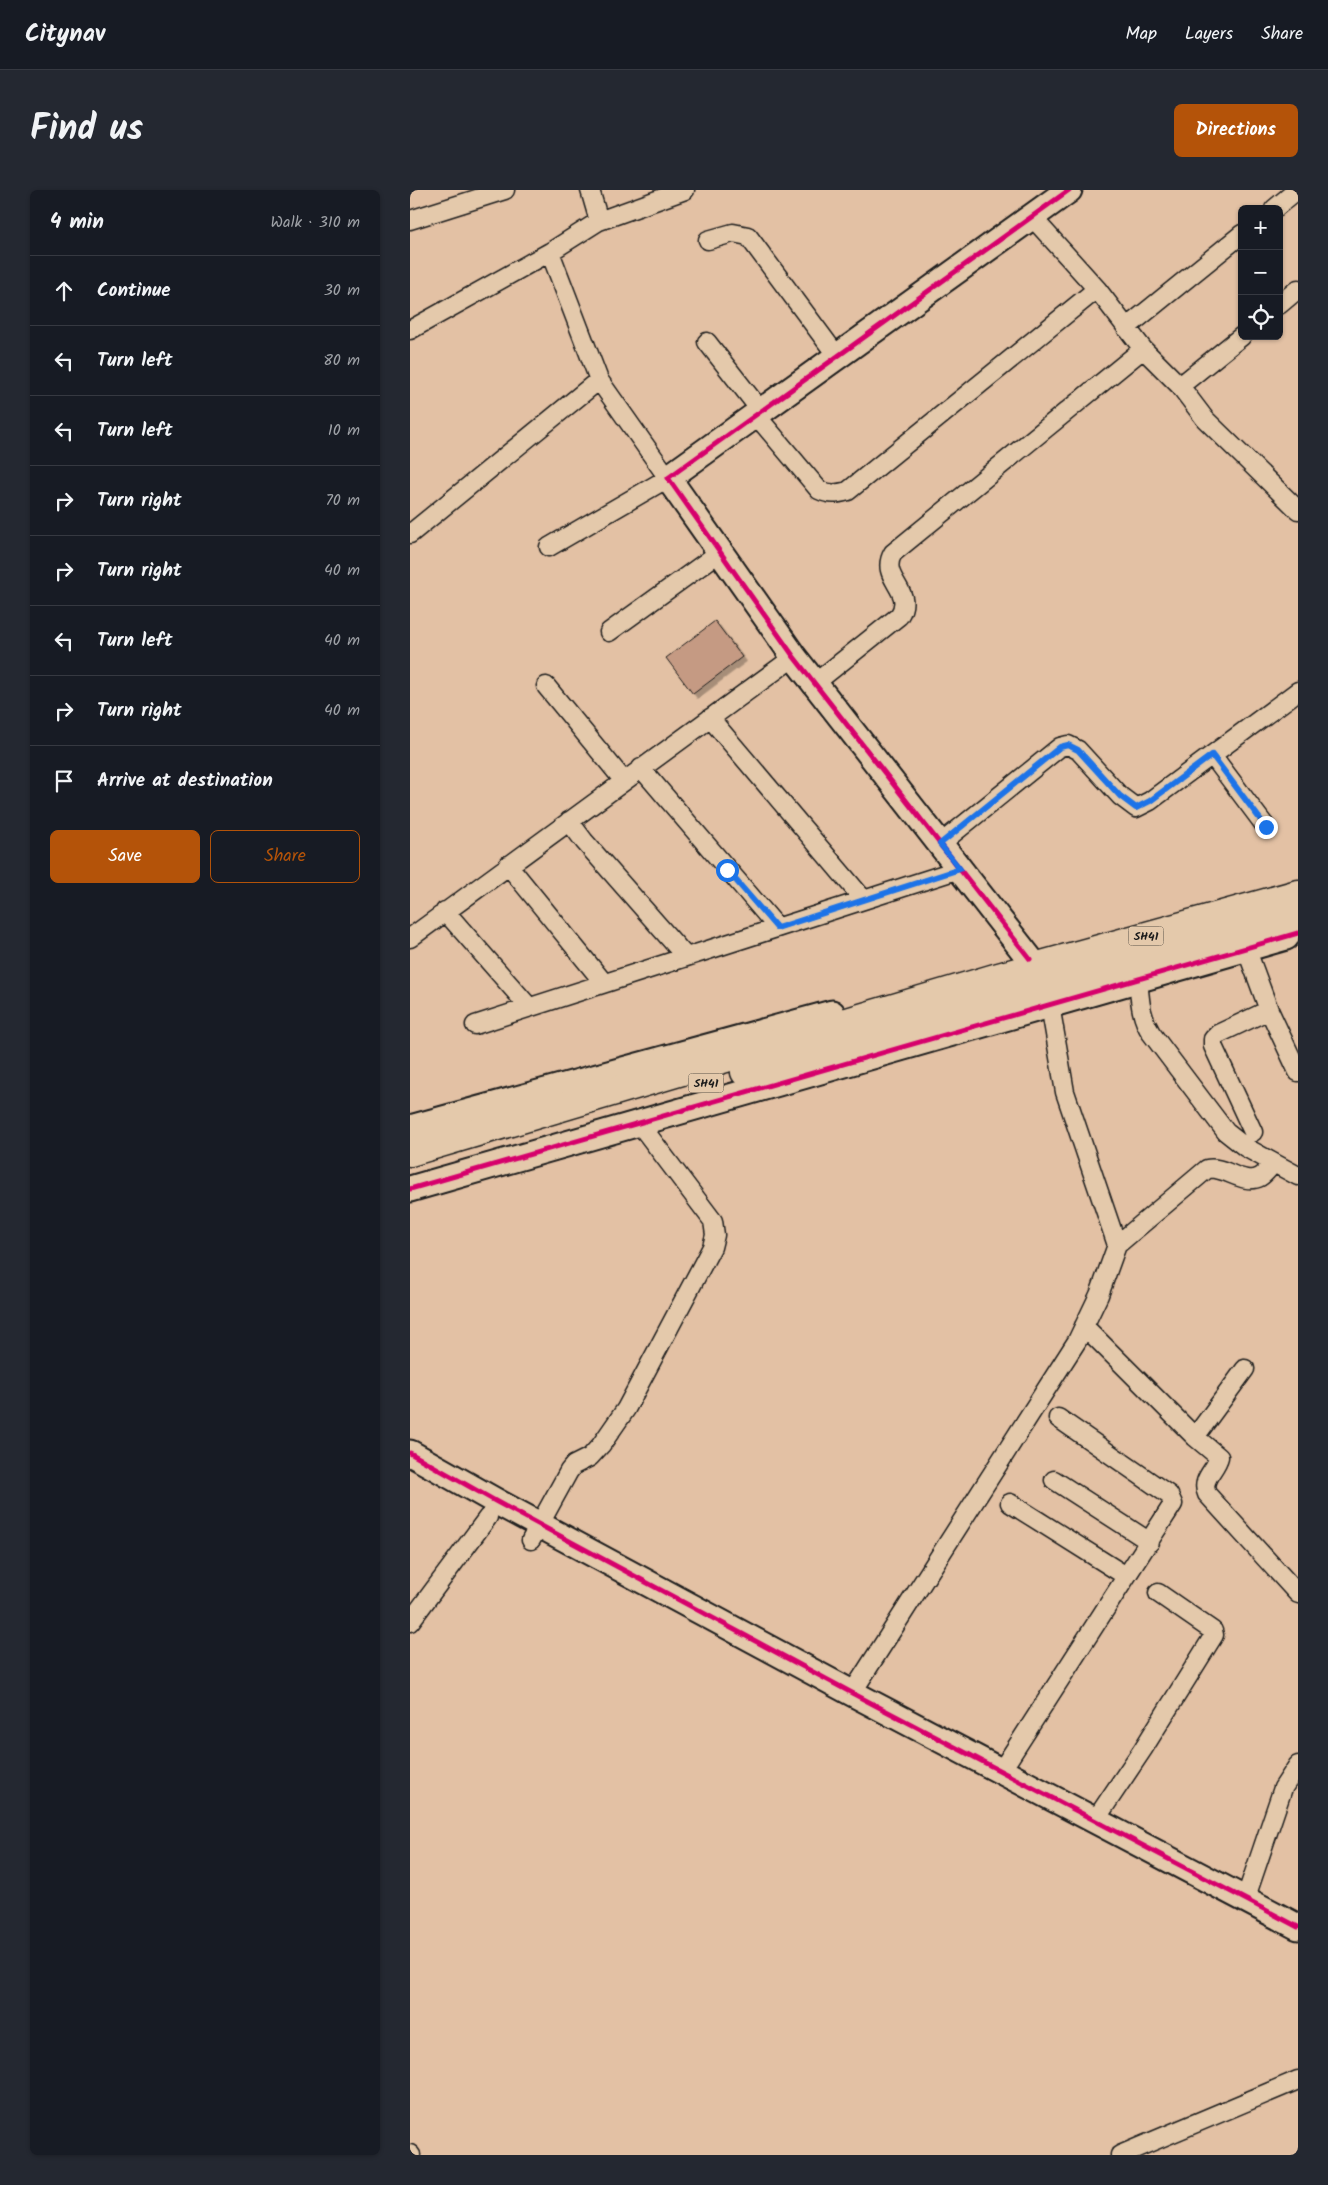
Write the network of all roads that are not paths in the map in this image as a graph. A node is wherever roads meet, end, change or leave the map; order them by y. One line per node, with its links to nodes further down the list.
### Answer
1 (505, 190): 6 (street)
2 (590, 190): 10 (street)
3 (686, 190): 10 (street)
4 (1069, 190): 8 (street)
5 (1297, 190): 7 (street)
6 (462, 196): 9 (street)
7 (1279, 205)
8 (1032, 216): 14 (street); 22 (street)
9 (410, 220)
10 (599, 221): 13 (street)
11 (1238, 237): 17 (street)
12 (708, 240): 22 (street)
13 (550, 252): 18 (street); 23 (street)
14 (1097, 289): 17 (street); 25 (street)
15 (1298, 289): 16 (street)
16 (1283, 302)
17 (1126, 328): 21 (street)
18 (410, 330)
19 (1238, 339): 24 (street)
20 (707, 342): 25 (street)
21 (1143, 348): 24 (street); 33 (street)
22 (838, 356): 25 (street)
23 (598, 380): 26 (street); 28 (street)
24 (1180, 386): 27 (street)
25 (759, 413): 26 (street)
26 (668, 478): 29 (street); 30 (street)
27 (1298, 510)
28 (410, 534)
29 (549, 547)
30 (720, 552): 31 (street); 32 (street)
31 (609, 632)
32 (794, 657): 33 (street); 36 (street)
33 (814, 683): 42 (street)
34 (546, 686): 39 (street)
35 (1298, 691): 37 (street)
36 (710, 718): 38 (street); 47 (street)
37 (1212, 755): 41 (street); 42 (street)
38 (641, 768): 39 (street); 50 (street)
39 (624, 781): 40 (street)
40 (569, 821): 43 (street); 54 (street)
41 (1266, 827)
42 (940, 844): 44 (street)
43 (508, 864): 48 (street); 57 (street)
44 (960, 869): 47 (street); 55 (street)
45 (1298, 883): 55 (street)
46 (1298, 894): 58 (main road, SH41)
47 (864, 900): 50 (street)
48 (445, 911): 52 (street); 60 (street)
49 (1298, 920): 58 (main road, SH41)
50 (777, 928): 54 (street)
51 (1298, 933): 53 (street)
52 (410, 938)
53 (1246, 948): 56 (street); 61 (street)
54 (686, 957): 57 (street)
55 (1030, 959): 65 (street)
56 (1138, 979): 59 (street); 68 (street)
57 (604, 983): 60 (street)
58 (998, 988): 67 (main road, SH41); 69 (main road, SH41)
59 (1050, 1005): 64 (street); 72 (street)
60 (529, 1007): 62 (street)
61 (1270, 1010): 63 (street); 66 (street)
62 (475, 1025)
63 (1298, 1072)
64 (639, 1123): 71 (street); 82 (street)
65 (410, 1128)
66 (1254, 1132)
67 (410, 1152)
68 (1274, 1164): 70 (street); 72 (street)
69 (410, 1169)
70 (1298, 1176)
71 (410, 1189)
72 (1117, 1245): 73 (street)
73 (1084, 1326): 76 (street); 88 (street)
74 (1245, 1369): 76 (street)
75 (1058, 1418): 83 (street)
76 (1195, 1438): 86 (street)
77 (410, 1453): 82 (street)
78 (410, 1472): 81 (street)
79 (1054, 1480): 83 (street)
80 (1010, 1503): 84 (street)
81 (488, 1517): 82 (street); 87 (street)
82 (535, 1532): 88 (street); 94 (street)
83 (1150, 1542): 84 (street)
84 (1126, 1576): 90 (street)
85 (1158, 1593): 91 (street)
86 (1298, 1594)
87 (410, 1622)
88 (852, 1693): 90 (street)
89 (1298, 1765): 92 (street)
90 (1002, 1771): 91 (street)
91 (1096, 1820): 92 (street)
92 (1245, 1900): 93 (street)
93 (1298, 1927)
94 (1298, 1944)
95 (1298, 2080): 96 (street)
96 (1120, 2155)

